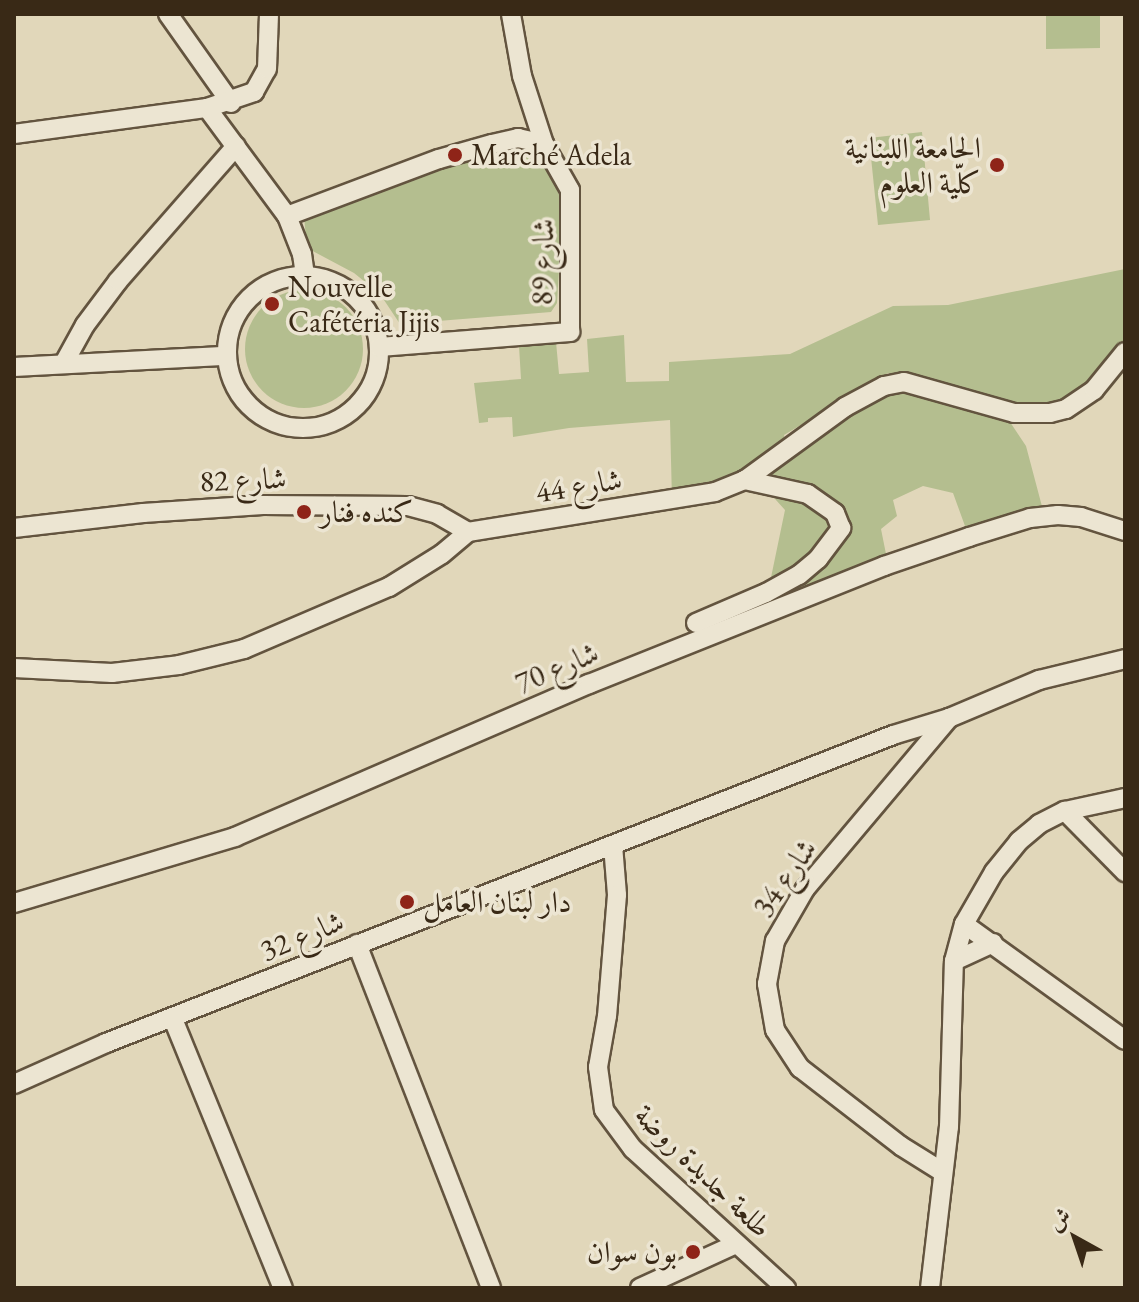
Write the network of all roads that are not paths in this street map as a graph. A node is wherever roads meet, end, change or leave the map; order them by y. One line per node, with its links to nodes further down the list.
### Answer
1 (168, 14): 4 (street)
2 (269, 14): 4 (street)
3 (511, 14): 7 (street, شارع 89)
4 (231, 103): 5 (street)
5 (207, 108): 6 (street); 8 (street)
6 (14, 134)
7 (544, 144): 9 (street); 11 (street, شارع 89)
8 (236, 146): 9 (street); 14 (street)
9 (287, 216): 10 (street)
10 (305, 276): 11 (street); 13 (street)
11 (379, 347): 13 (street)
12 (1125, 352): 16 (street, شارع 44)
13 (227, 356): 14 (street)
14 (64, 363): 15 (street)
15 (14, 367)
16 (745, 480): 19 (street, شارع 44); 20 (street)
17 (14, 528): 19 (street, شارع 82)
18 (1125, 531): 28 (street, شارع 70)
19 (468, 532): 22 (street)
20 (696, 623)
21 (1125, 659): 23 (street, شارع 34)
22 (14, 668)
23 (949, 718): 26 (street, شارع 34); 36 (street, شارع 34)
24 (1125, 798): 25 (street)
25 (1065, 811): 27 (street); 29 (street)
26 (613, 845): 31 (street, شارع 32); 37 (street, طلعة جديدة روضة)
27 (1125, 872)
28 (14, 903)
29 (964, 924): 30 (street); 32 (street)
30 (993, 943): 32 (street); 34 (street)
31 (357, 944): 33 (street, شارع 32); 39 (street)
32 (954, 961): 36 (street)
33 (173, 1019): 35 (street, شارع 32); 38 (street)
34 (1125, 1040)
35 (14, 1084)
36 (941, 1171): 42 (street)
37 (736, 1244): 40 (street); 41 (street, طلعة جديدة روضة)
38 (283, 1288)
39 (491, 1288)
40 (640, 1288)
41 (786, 1288)
42 (930, 1288)

